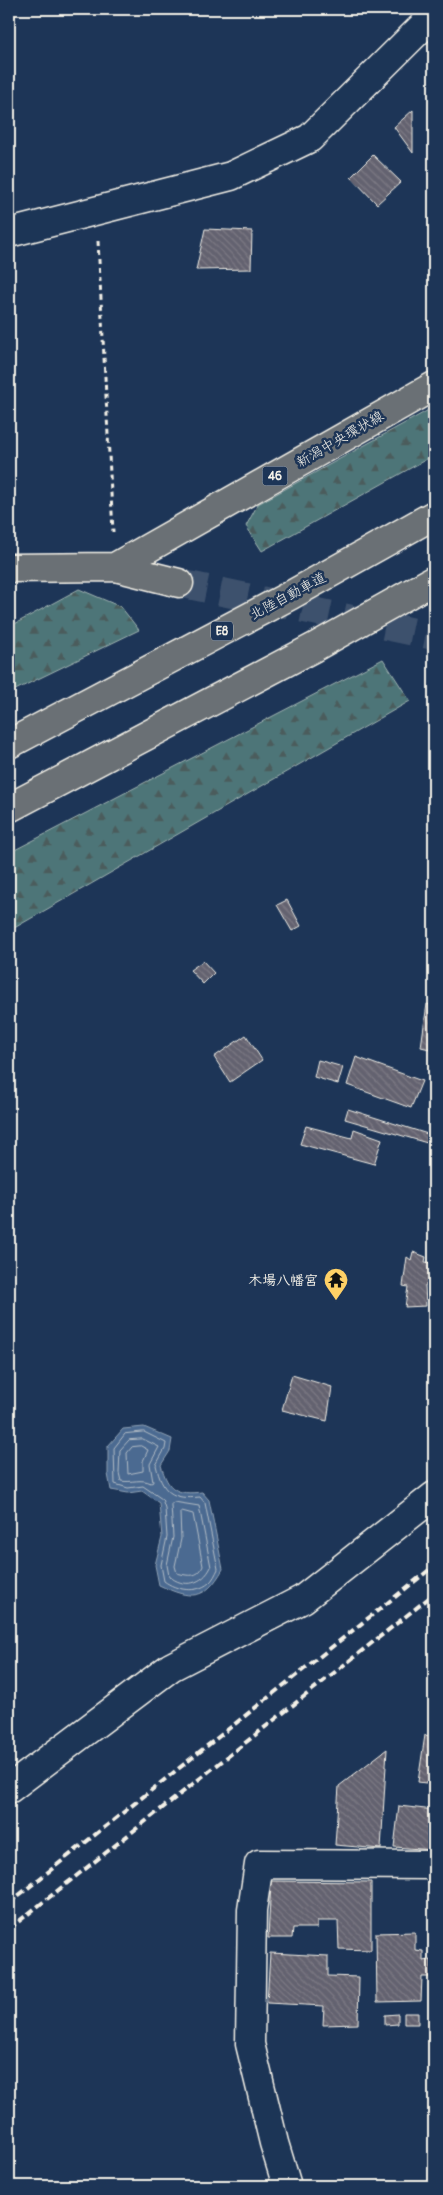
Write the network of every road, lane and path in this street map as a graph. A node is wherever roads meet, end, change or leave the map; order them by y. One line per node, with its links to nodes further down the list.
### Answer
1 (434, 16): 2 (street)
2 (97, 210): 3 (street); 6 (path)
3 (9, 233)
4 (434, 386): 6 (main road, 新潟中央環状線 / 46)
5 (434, 515): 10 (main road, 北陸自動車道 / E8)
6 (115, 567): 7 (main road, 新潟中央環状線 / 46); 9 (main road, 新潟中央環状線 / 46)
7 (9, 568)
8 (434, 580): 11 (main road)
9 (179, 583)
10 (9, 744)
11 (9, 808)
12 (434, 1496): 13 (street)
13 (9, 1789)
14 (434, 1865): 15 (street)
15 (287, 2186)

